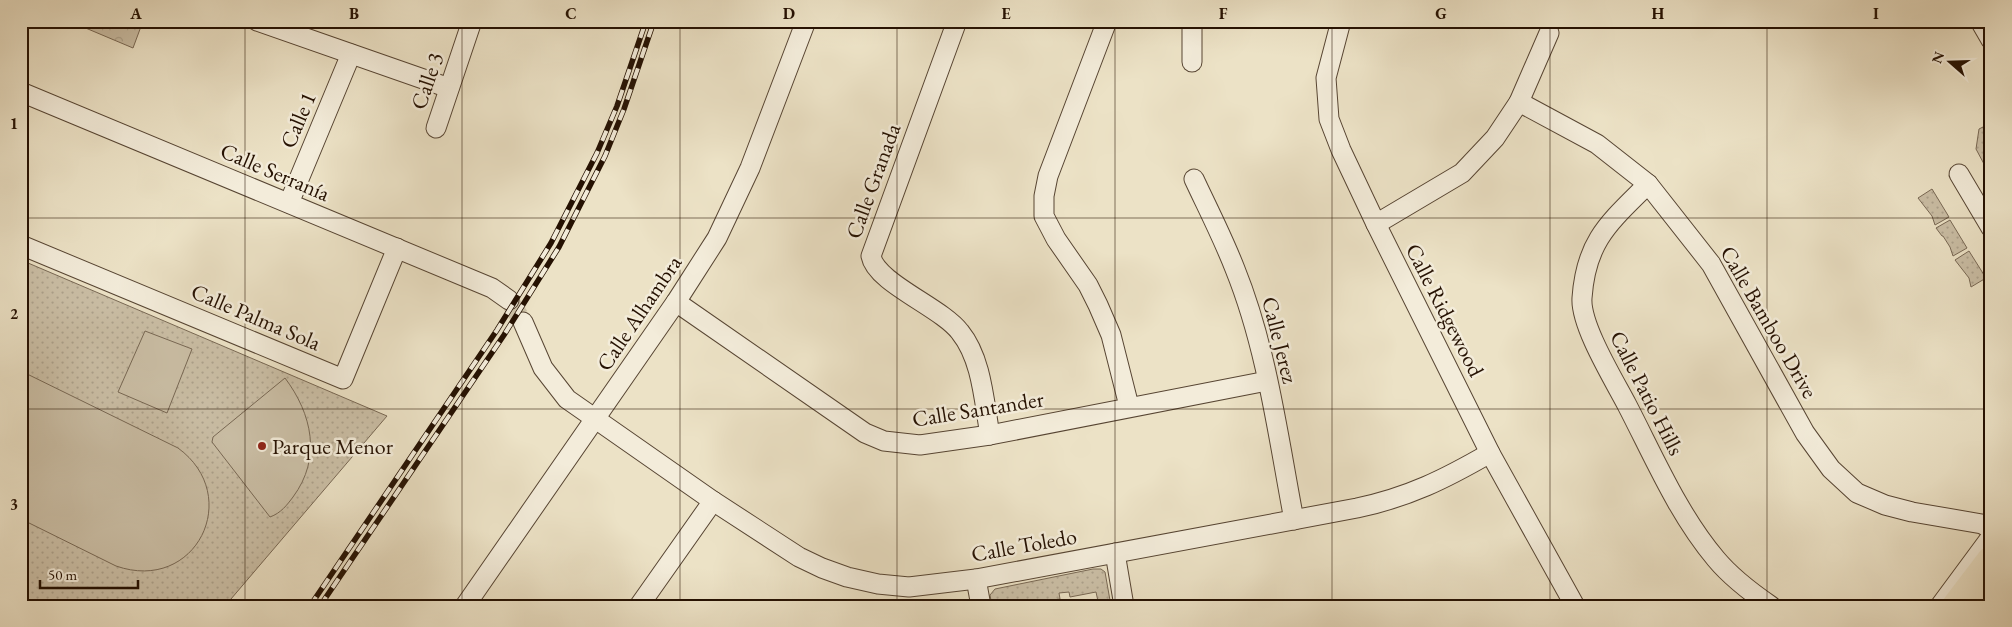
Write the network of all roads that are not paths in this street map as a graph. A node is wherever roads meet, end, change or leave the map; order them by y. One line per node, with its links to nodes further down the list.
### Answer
1 (257, 21): 11 (street)
2 (472, 21): 13 (street, Calle 3)
3 (806, 21): 26 (street, Calle Alhambra)
4 (957, 21): 31 (street, Calle Granada)
5 (1107, 21): 29 (street)
6 (1192, 21): 12 (street)
7 (1341, 21): 21 (street, Calle Ridgewood)
8 (1980, 21): 10 (street)
9 (1549, 33): 15 (street)
10 (1991, 40)
11 (352, 54): 13 (street); 20 (street, Calle 1)
12 (1192, 62)
13 (449, 88): 16 (street, Calle 3)
14 (21, 92): 20 (street, Calle Serranía)
15 (1519, 102): 19 (street, Calle Bamboo Drive); 21 (street)
16 (436, 128)
17 (1958, 174): 22 (street)
18 (1194, 179): 28 (street, Calle Jerez)
19 (1648, 184): 35 (street, Calle Bamboo Drive); 46 (street, Calle Patio Hills)
20 (289, 203): 24 (street, Calle Serranía)
21 (1376, 224): 32 (street, Calle Ridgewood)
22 (1991, 228)
23 (21, 245): 24 (street, Calle Palma Sola)
24 (397, 248): 25 (street, Calle Serranía)
25 (509, 300)
26 (676, 302): 30 (street, Calle Alhambra); 31 (street, Calle Santander)
27 (522, 322): 30 (street, Calle Toledo)
28 (1267, 381): 29 (street, Calle Santander); 34 (street, Calle Jerez)
29 (1129, 406): 31 (street, Calle Santander)
30 (596, 419): 33 (street, Calle Toledo); 41 (street, Calle Alhambra)
31 (990, 435)
32 (1490, 453): 34 (street, Calle Toledo); 45 (street, Calle Ridgewood)
33 (712, 501): 39 (street, Calle Toledo); 42 (street)
34 (1294, 520): 37 (street, Calle Toledo)
35 (1991, 529)
36 (1991, 536): 47 (street)
37 (1115, 553): 39 (street, Calle Toledo); 44 (street)
38 (1991, 560): 48 (highway)
39 (976, 578): 43 (street)
40 (1991, 601): 49 (highway)
41 (465, 606)
42 (640, 606)
43 (981, 606)
44 (1124, 606)
45 (1575, 606)
46 (1771, 606)
47 (1940, 606)
48 (1956, 606)
49 (1987, 606)

